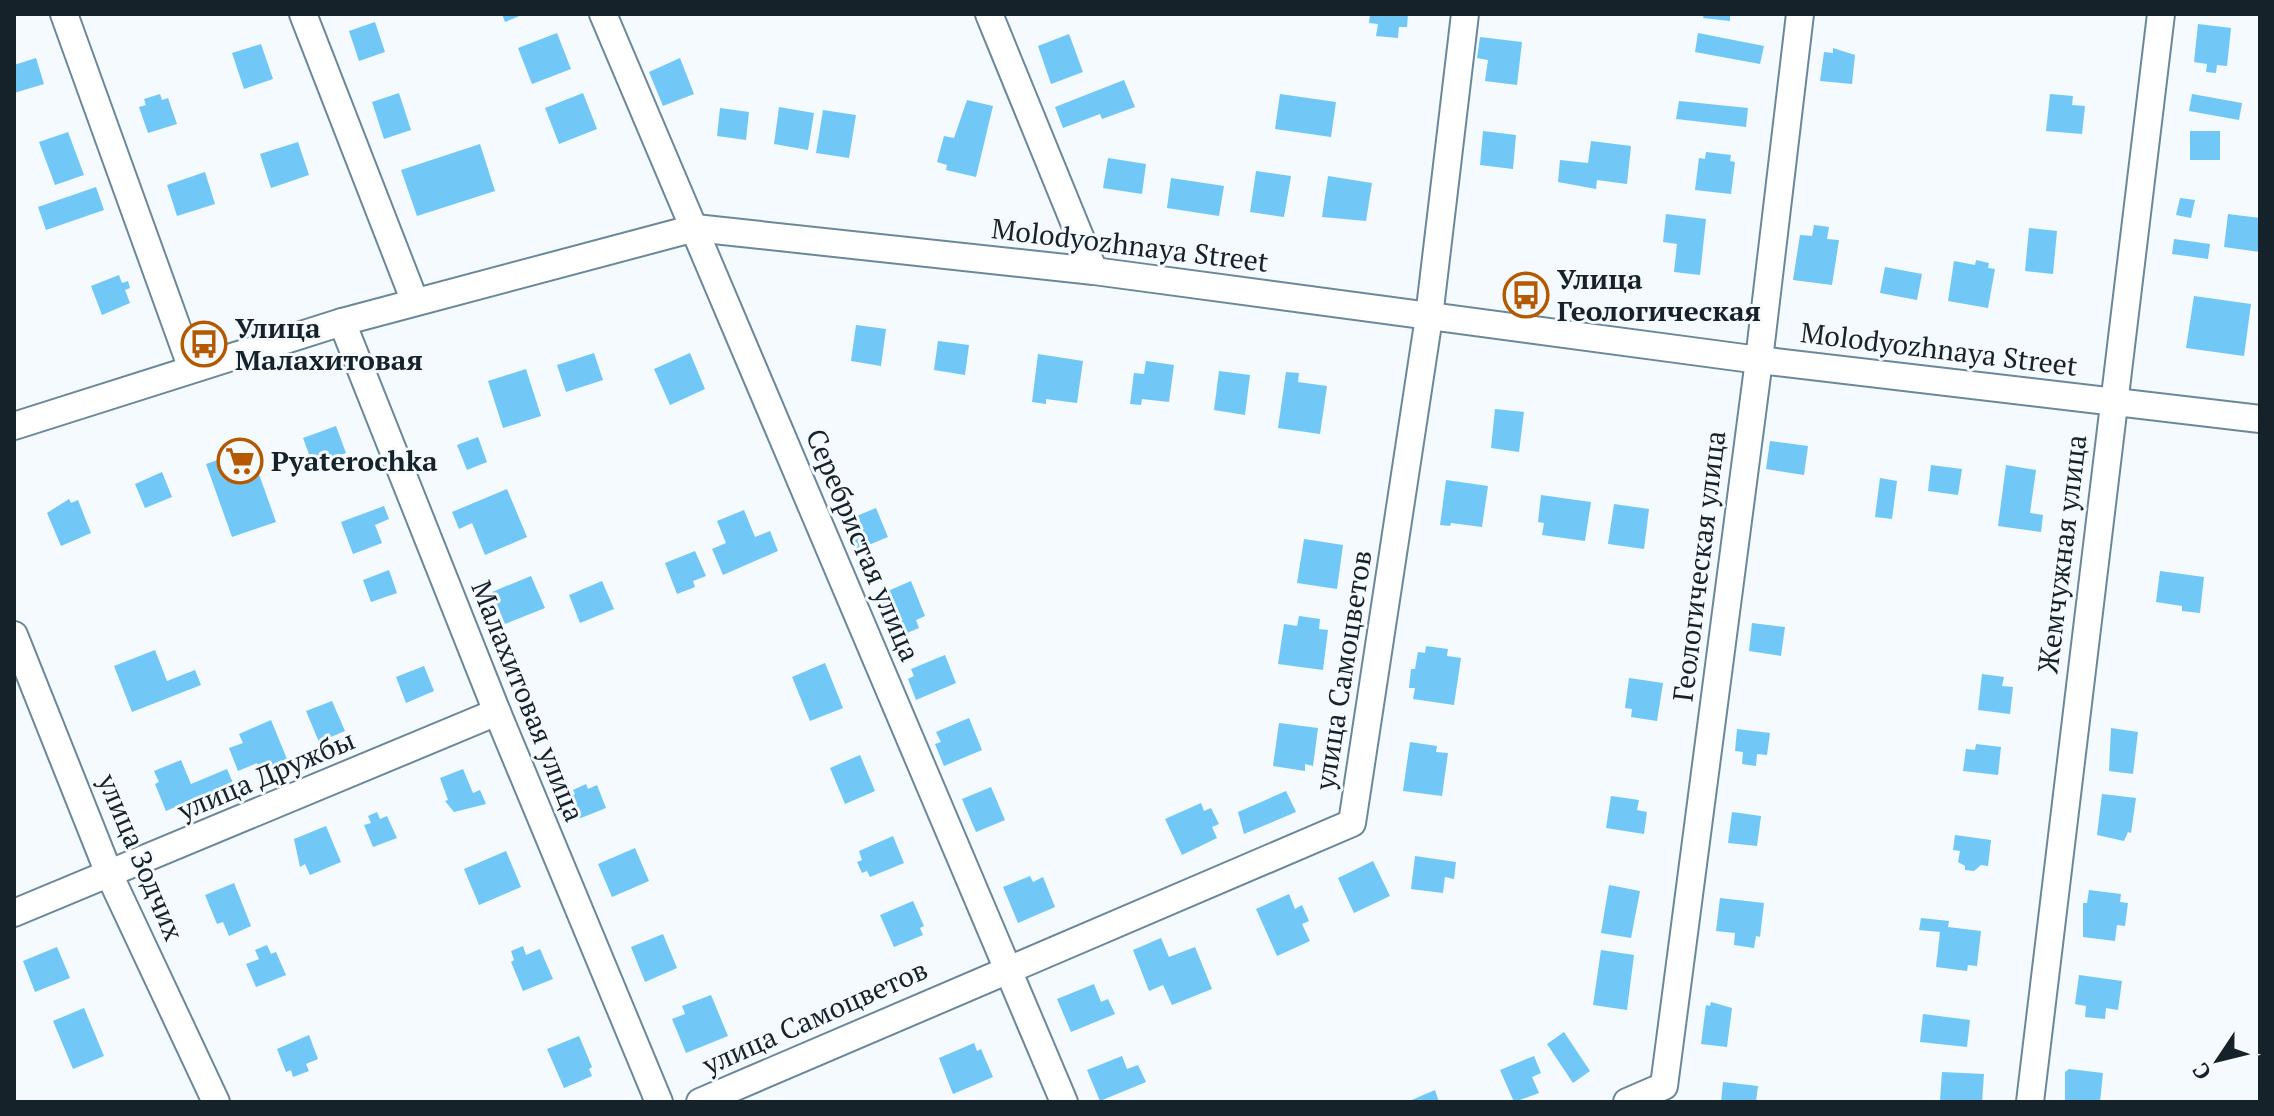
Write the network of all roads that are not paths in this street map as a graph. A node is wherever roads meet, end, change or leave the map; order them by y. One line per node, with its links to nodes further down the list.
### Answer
1 (64, 14): 14 (street)
2 (303, 14): 10 (street)
3 (603, 14): 8 (street, Серебристая улица)
4 (989, 14): 9 (street)
5 (1465, 14): 11 (street, улица Самоцветов)
6 (1800, 14): 13 (street, Геологическая улица)
7 (2161, 14): 15 (street, Жемчужная улица)
8 (695, 228): 9 (street, Molodyozhnaya Street); 10 (street, Molodyozhnaya Street); 22 (street, Серебристая улица)
9 (1094, 271): 11 (street, Molodyozhnaya Street)
10 (415, 302): 12 (street, Molodyozhnaya Street)
11 (1429, 317): 13 (street, Molodyozhnaya Street); 22 (street, улица Самоцветов)
12 (342, 322): 14 (street, Molodyozhnaya Street); 19 (street, Малахитовая улица)
13 (1759, 360): 15 (street, Molodyozhnaya Street); 27 (street, Геологическая улица)
14 (192, 369): 17 (street, Molodyozhnaya Street)
15 (2112, 401): 16 (street, Molodyozhnaya Street); 28 (street, Жемчужная улица)
16 (2260, 419)
17 (14, 426)
18 (14, 635): 20 (street, улица Зодчих)
19 (497, 712): 20 (street, улица Дружбы); 24 (street, Малахитовая улица)
20 (110, 876): 21 (street, улица Дружбы); 23 (street, улица Зодчих)
21 (14, 913)
22 (1007, 968): 25 (street, улица Самоцветов); 26 (street, Серебристая улица)
23 (216, 1102)
24 (659, 1102)
25 (700, 1102)
26 (1064, 1102)
27 (1627, 1102)
28 (2030, 1102)

